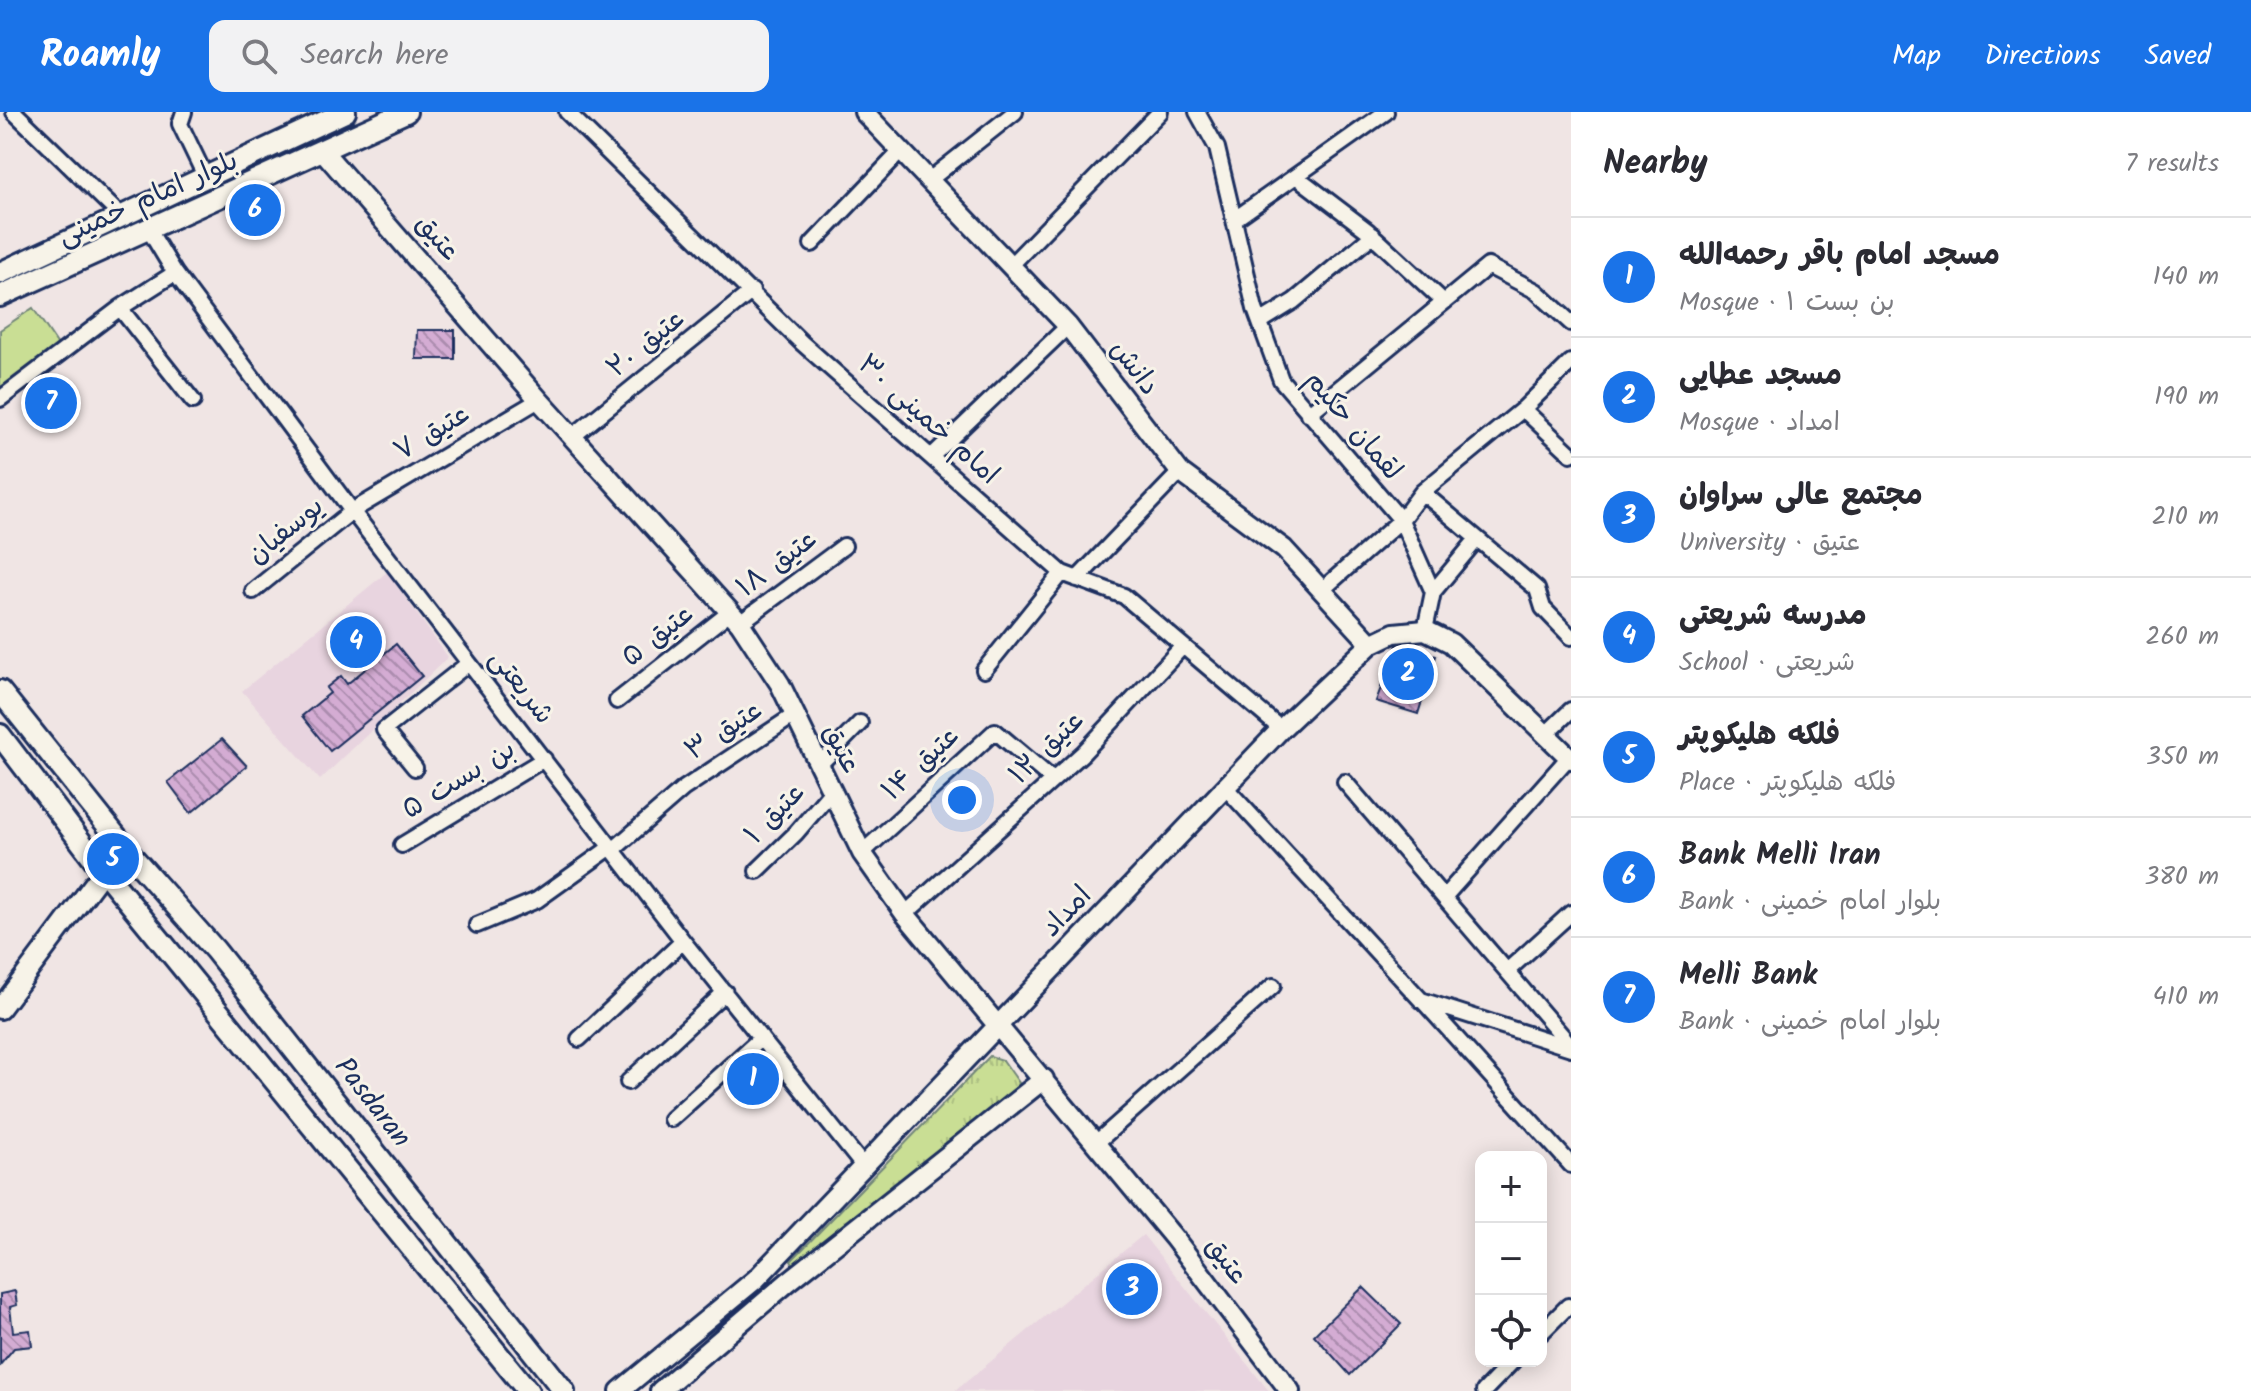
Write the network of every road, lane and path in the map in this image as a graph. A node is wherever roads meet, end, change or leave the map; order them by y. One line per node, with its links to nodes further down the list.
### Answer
1 (14, 112): 17 (street)
2 (184, 112): 15 (street)
3 (345, 112): 11 (main road, بلوار امام خمینی)
4 (406, 112): 12 (main road, بلوار امام خمینی)
5 (567, 112): 25 (street, امام خمینی ۳۰)
6 (864, 112): 13 (street, دانش)
7 (1015, 112): 16 (street)
8 (1160, 112): 22 (street)
9 (1197, 112): 18 (street, لقمان حکیم)
10 (1386, 112): 14 (street)
11 (309, 130): 12 (main road); 15 (main road, بلوار امام خمینی)
12 (322, 150): 19 (main road, بلوار امام خمینی); 34 (street, عتیق)
13 (900, 152): 16 (street, دانش); 21 (street)
14 (1297, 177): 18 (street); 20 (street)
15 (206, 178): 17 (main road, بلوار امام خمینی)
16 (928, 181): 22 (street, دانش)
17 (122, 217): 23 (main road, بلوار امام خمینی)
18 (1235, 219): 29 (street, لقمان حکیم)
19 (149, 230): 24 (street, شریعتی); 26 (main road, بلوار امام خمینی)
20 (1373, 235): 27 (street); 29 (street)
21 (812, 244)
22 (1010, 266): 31 (street, دانش)
23 (0, 273)
24 (175, 273): 28 (street); 43 (street, شریعتی)
25 (752, 291): 38 (street, عتیق ۲۰); 40 (street, امام خمینی ۳۰)
26 (0, 296)
27 (1444, 302): 30 (street); 37 (street)
28 (120, 308): 33 (street); 35 (street)
29 (1260, 322): 37 (street, لقمان حکیم)
30 (1571, 323)
31 (1068, 326): 40 (street); 41 (street, دانش)
32 (1571, 362): 36 (street)
33 (0, 399)
34 (539, 400): 38 (street, عتیق); 43 (street, عتیق ۷)
35 (193, 401)
36 (1523, 409): 39 (street); 42 (street)
37 (1308, 414): 44 (street, لقمان حکیم)
38 (572, 437): 52 (street, عتیق)
39 (1571, 454)
40 (931, 457): 47 (street, امام خمینی ۳۰)
41 (1180, 472): 48 (street); 49 (street, دانش)
42 (1422, 492): 44 (street); 45 (street)
43 (352, 511): 50 (street, یوسفیان); 57 (street, شریعتی)
44 (1401, 520): 49 (street); 51 (street, لقمان حکیم)
45 (1477, 539): 51 (street); 54 (street)
46 (844, 546): 52 (street, عتیق ۱۸)
47 (1062, 573): 48 (street, امام خمینی ۳۰); 58 (street)
48 (1077, 579): 56 (street, امام خمینی ۳۰)
49 (1323, 589): 55 (street, دانش)
50 (253, 591)
51 (1433, 592): 53 (street)
52 (735, 618): 60 (street, عتیق ۵); 62 (street, عتیق)
53 (1425, 630): 55 (street, امداد); 65 (street)
54 (1571, 637)
55 (1371, 644): 64 (street, امداد)
56 (1183, 646): 64 (street, امام خمینی ۳۰); 71 (street, عتیق ۱۲)
57 (469, 663): 68 (street, شریعتی); 70 (street)
58 (984, 670)
59 (0, 691): 77 (main road, Pasdaran)
60 (617, 701)
61 (1571, 710): 65 (street)
62 (793, 716): 69 (street, عتیق); 76 (street, عتیق ۳)
63 (860, 723): 69 (street)
64 (1281, 729): 73 (street, امداد)
65 (1545, 735): 67 (street)
66 (4, 749): 79 (main road)
67 (1570, 758): 81 (street)
68 (544, 759): 75 (street, بن بست ۵); 76 (street, شریعتی)
69 (818, 766): 74 (street, عتیق)
70 (415, 768)
71 (1053, 780): 78 (street, عتیق ۱۴); 83 (street, عتیق ۱۲)
72 (1345, 782): 81 (street)
73 (1225, 787): 89 (street); 91 (street, امداد)
74 (831, 792): 78 (street, عتیق); 80 (street, عتیق ۱)
75 (402, 845)
76 (612, 848): 84 (street, عتیق ۳); 85 (street, شریعتی)
77 (126, 849): 79 (main road); 79 (main road); 107 (main road, Pasdaran)
78 (862, 853): 83 (street, عتیق)
79 (102, 870): 90 (street); 106 (main road)
80 (757, 871)
81 (1444, 897): 86 (street)
82 (1571, 913): 86 (street)
83 (905, 914): 91 (street, عتیق)
84 (477, 925)
85 (683, 941): 88 (street, شریعتی); 93 (street)
86 (1507, 971): 94 (street)
87 (1273, 986): 98 (street)
88 (725, 992): 92 (street, شریعتی); 96 (street)
89 (1421, 1000): 94 (street); 99 (street)
90 (0, 1009)
91 (998, 1026): 95 (street, عتیق); 100 (street, امداد)
92 (761, 1038): 97 (street); 100 (street, شریعتی)
93 (579, 1039)
94 (1571, 1047)
95 (1044, 1079): 98 (street, عتیق); 102 (street)
96 (628, 1082)
97 (671, 1119)
98 (1096, 1143): 110 (street, عتیق)
99 (1571, 1165)
100 (864, 1167): 101 (street, امداد)
101 (772, 1263): 102 (street); 108 (street, امداد)
102 (788, 1282): 109 (street)
103 (1568, 1306): 104 (street)
104 (1547, 1327)
105 (1507, 1367): 111 (street)
106 (528, 1391)
107 (564, 1391)
108 (620, 1391)
109 (660, 1391)
110 (1290, 1391)
111 (1484, 1391)

